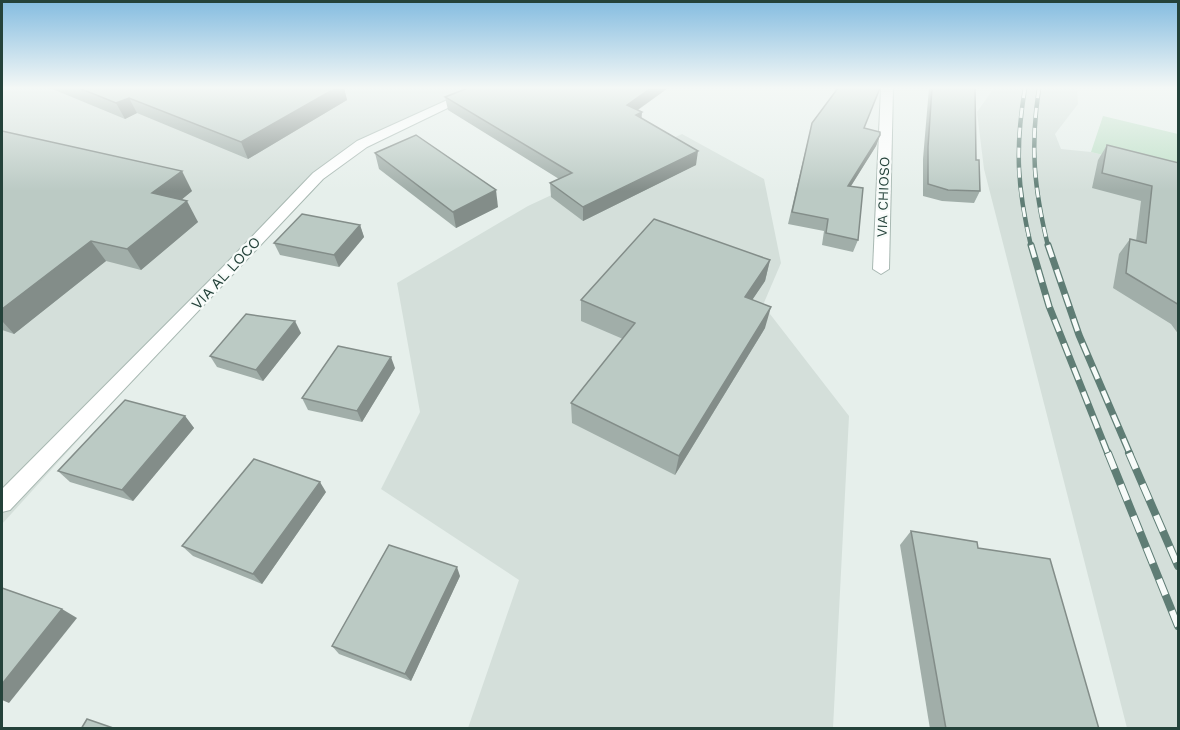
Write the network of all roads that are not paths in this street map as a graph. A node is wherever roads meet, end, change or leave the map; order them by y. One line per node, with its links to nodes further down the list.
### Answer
1 (410, 122): 4 (street, VIA AL LOCO)
2 (886, 122): 3 (street, VIA CHIOSO)
3 (880, 269)
4 (2, 503)

